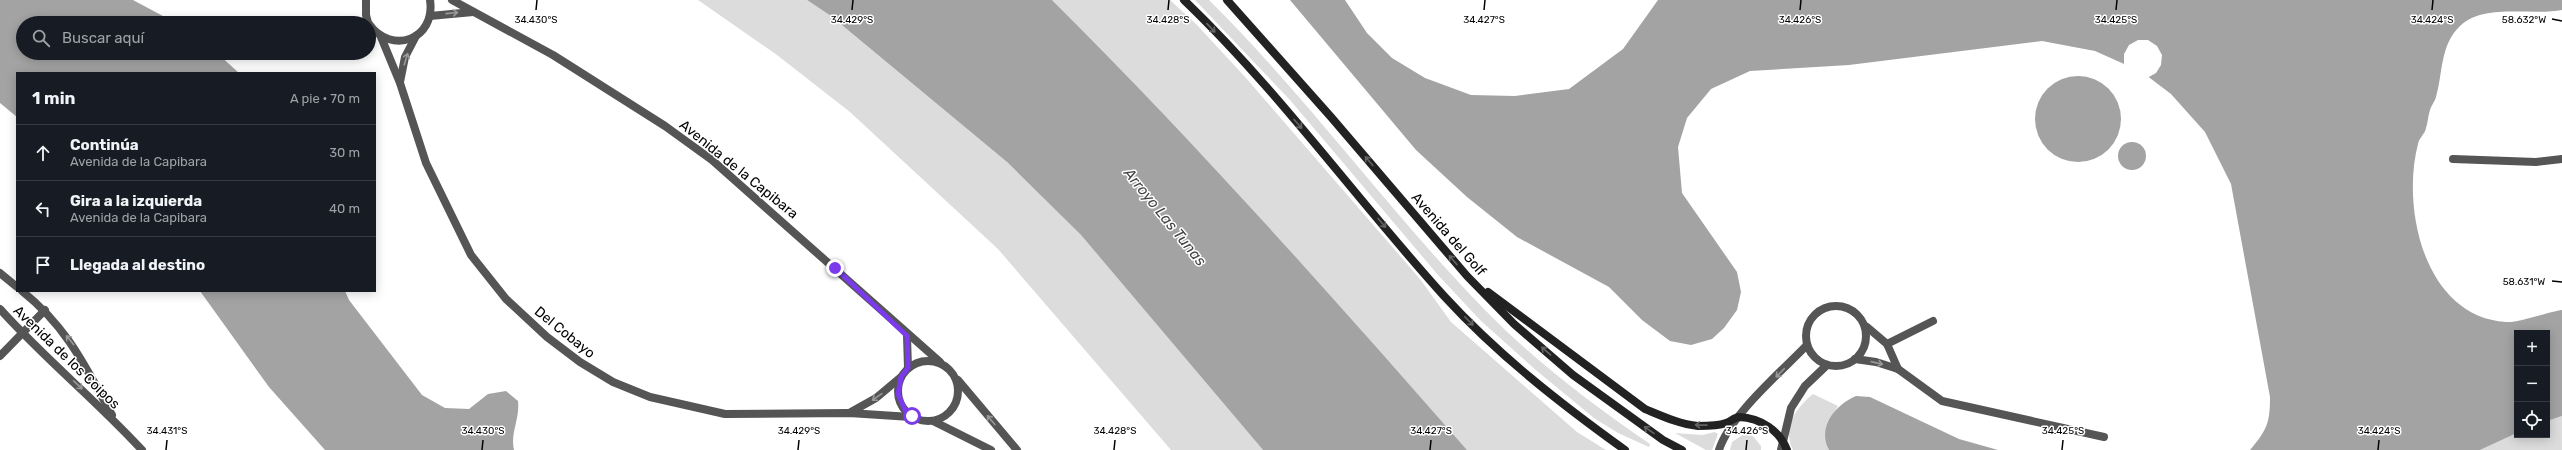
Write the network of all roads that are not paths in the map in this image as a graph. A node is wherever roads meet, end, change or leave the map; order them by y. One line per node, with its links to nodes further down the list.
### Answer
1 (359, 0): 6 (street)
2 (430, 0): 9 (street)
3 (452, 0): 7 (street, Avenida de la Capibara)
4 (1184, 0): 46 (street, one-way to 46)
5 (1227, 0): 17 (street, Avenida del Golf, one-way to 5)
6 (366, 3): 8 (street)
7 (474, 12): 9 (street, one-way to 7); 25 (street, Avenida de la Capibara)
8 (368, 16)
9 (430, 16): 11 (street)
10 (376, 32): 12 (street)
11 (416, 36): 12 (street); 13 (street, Del Cobayo, one-way to 11)
12 (381, 37): 13 (street, Del Cobayo)
13 (400, 83): 36 (street, Del Cobayo)
14 (2453, 159): 15 (street)
15 (2562, 159)
16 (0, 273): 18 (street, Avenida de los Coipos)
17 (1466, 276): 38 (street, one-way to 17); 47 (street, Avenida del Golf, one-way to 17)
18 (16, 286)
19 (23, 292): 21 (street, Avenida de los Coipos)
20 (0, 309): 24 (street, Avenida de los Coipos)
21 (45, 310): 24 (street); 40 (street, Avenida de los Coipos, one-way to 21)
22 (1933, 321): 26 (street)
23 (1867, 328): 26 (street); 27 (street); 29 (street)
24 (22, 334): 28 (street); 40 (street, Avenida de los Coipos, one-way to 40)
25 (907, 336): 30 (street, Avenida de la Capibara); 32 (street)
26 (1887, 344): 33 (street)
27 (1807, 345): 31 (street); 38 (street, one-way to 38)
28 (0, 356)
29 (1855, 359): 31 (street); 33 (street, one-way to 33)
30 (940, 362): 32 (street); 35 (street, Avenida de la Capibara)
31 (1827, 365): 42 (street)
32 (908, 368): 34 (street)
33 (1898, 369): 41 (street)
34 (901, 377): 36 (street, Del Cobayo, one-way to 36); 37 (street)
35 (956, 378): 39 (street); 45 (street, Avenida de la Capibara, one-way to 35)
36 (849, 413): 37 (street, Del Cobayo)
37 (912, 416): 39 (street)
38 (1738, 417): 42 (street); 48 (street)
39 (933, 421): 44 (street)
40 (117, 423): 43 (street, Avenida de los Coipos)
41 (2104, 437)
42 (1784, 441): 49 (street); 50 (street)
43 (142, 450)
44 (990, 450)
45 (1017, 450)
46 (1625, 450)
47 (1682, 450)
48 (1719, 450)
49 (1780, 450)
50 (1787, 450)

